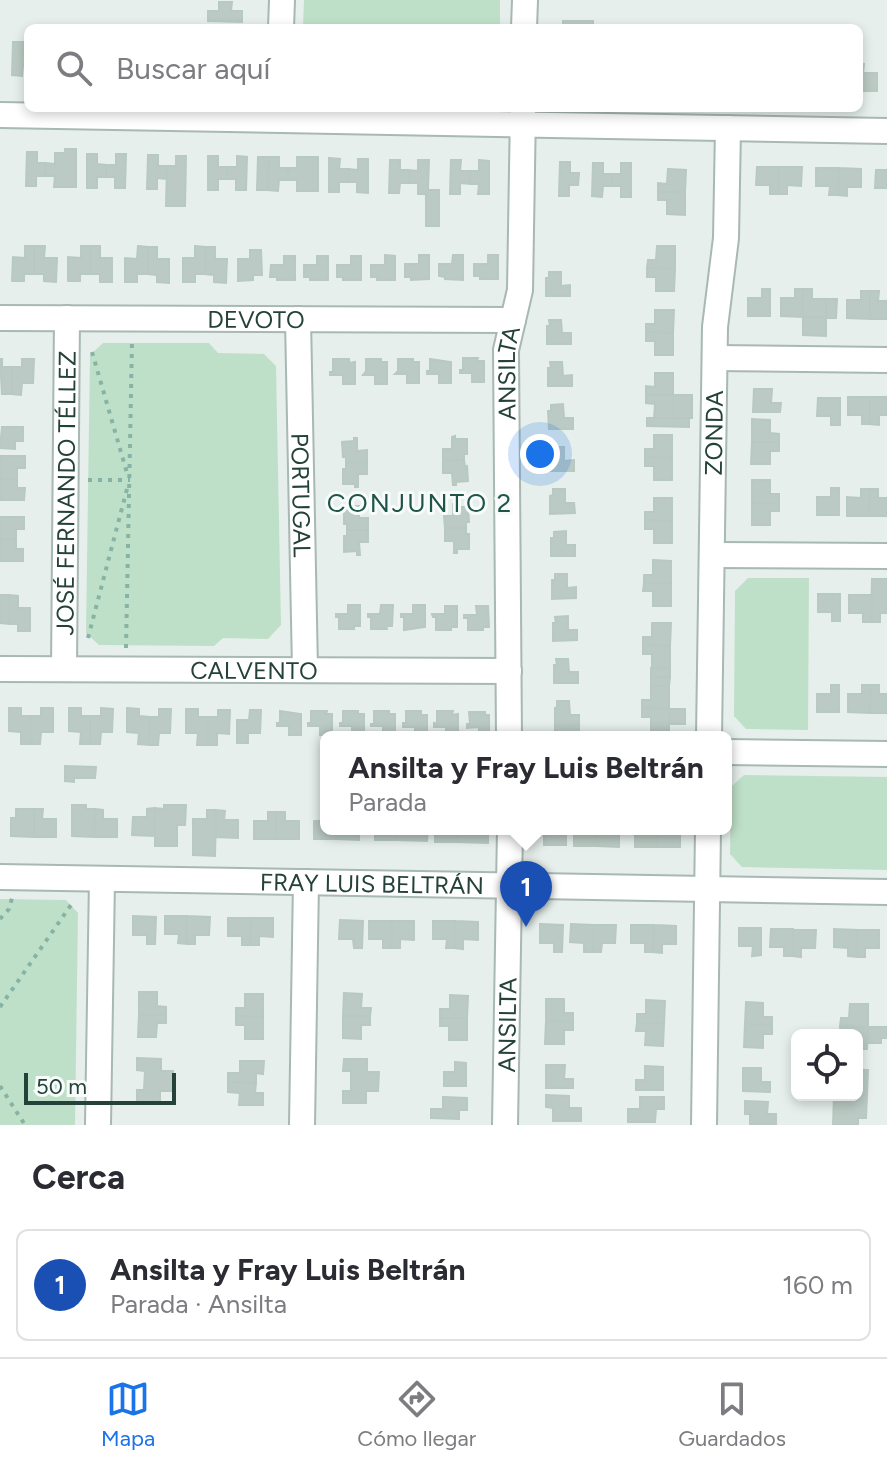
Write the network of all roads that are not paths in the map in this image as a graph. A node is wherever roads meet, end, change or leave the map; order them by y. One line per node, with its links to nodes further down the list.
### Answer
1 (282, 0): 3 (street)
2 (525, 0): 4 (street)
3 (281, 24)
4 (524, 24)
5 (280, 114): 6 (street); 7 (street)
6 (0, 115)
7 (523, 116): 8 (street); 13 (street, ANSILTA)
8 (728, 128): 9 (street); 14 (street, ZONDA)
9 (887, 131)
10 (0, 318): 11 (street, DEVOTO)
11 (67, 318): 12 (street, DEVOTO); 19 (street, JOSÉ FERNANDO TÉLLEZ)
12 (298, 319): 13 (street, DEVOTO); 20 (street, PORTUGAL)
13 (513, 320): 21 (street, ANSILTA)
14 (715, 358): 15 (street); 16 (street, ZONDA)
15 (887, 360)
16 (712, 555): 17 (street); 23 (street, ZONDA)
17 (887, 556)
18 (0, 669): 19 (street, CALVENTO)
19 (64, 669): 20 (street, CALVENTO)
20 (305, 670): 21 (street, CALVENTO)
21 (509, 671): 22 (street, ANSILTA)
22 (509, 731)
23 (709, 731)
24 (732, 752): 25 (street)
25 (887, 754)
26 (510, 835): 30 (street, ANSILTA)
27 (708, 835): 32 (street)
28 (102, 879): 29 (street, FRAY LUIS BELTRÁN); 31 (street, FRAY LUIS BELTRÁN); 34 (street)
29 (306, 882): 30 (street, FRAY LUIS BELTRÁN); 35 (street)
30 (510, 886): 32 (street, FRAY LUIS BELTRÁN); 36 (street, ANSILTA)
31 (6, 888)
32 (707, 889): 33 (street, FRAY LUIS BELTRÁN); 37 (street)
33 (887, 892)
34 (98, 1125)
35 (302, 1125)
36 (505, 1125)
37 (704, 1125)

